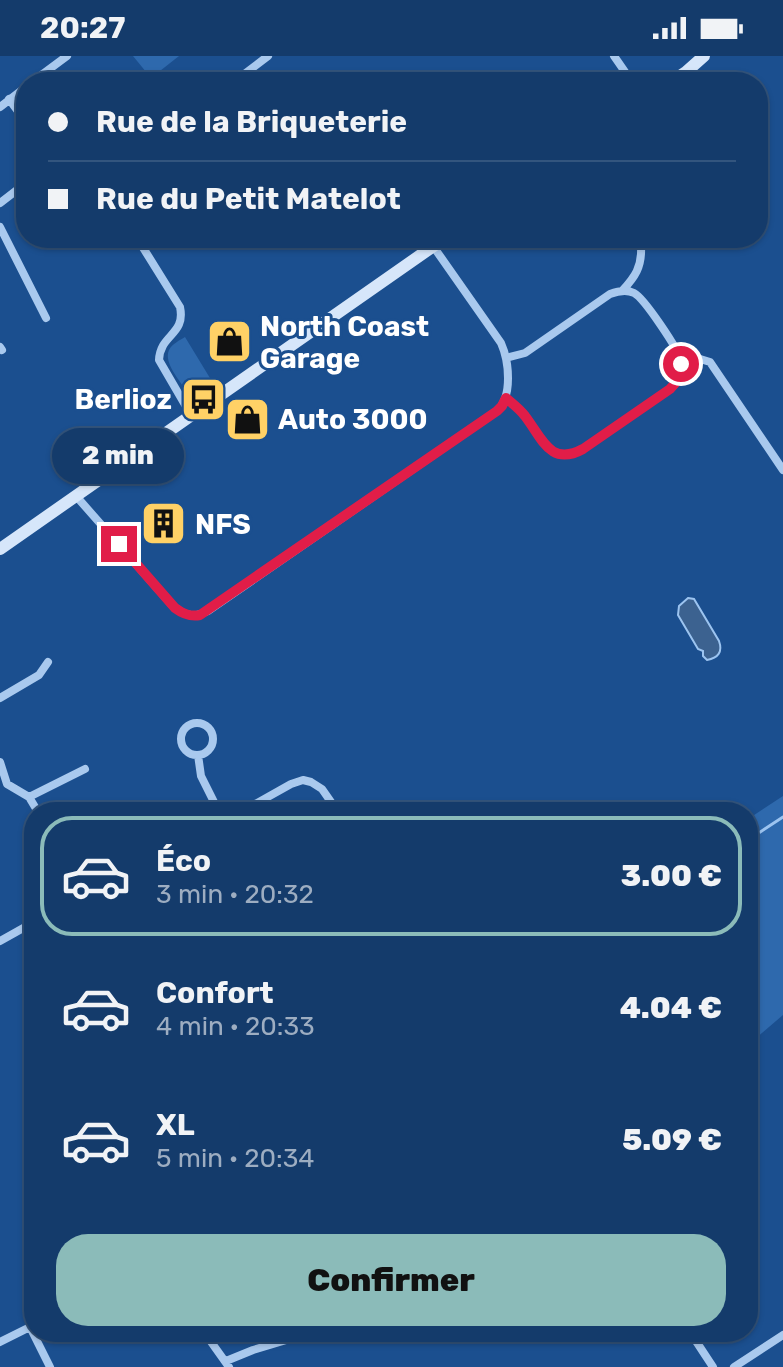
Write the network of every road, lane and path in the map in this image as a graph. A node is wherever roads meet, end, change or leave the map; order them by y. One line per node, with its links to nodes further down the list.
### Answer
1 (67, 56): 5 (street)
2 (268, 56): 6 (street)
3 (692, 56): 7 (street)
4 (704, 56): 8 (street)
5 (45, 72)
6 (247, 72)
7 (675, 72)
8 (686, 72)
9 (16, 94): 10 (street)
10 (9, 99): 11 (street); 12 (street)
11 (0, 107)
12 (16, 108)
13 (16, 191): 14 (street)
14 (0, 203)
15 (0, 227): 21 (street)
16 (143, 248): 25 (street)
17 (430, 248): 25 (street)
18 (434, 248): 22 (street)
19 (641, 248): 20 (street)
20 (622, 291): 22 (street); 23 (street)
21 (46, 318)
22 (506, 358): 24 (street)
23 (681, 360): 24 (street); 26 (street)
24 (506, 398): 27 (street)
25 (191, 415): 27 (street)
26 (783, 470)
27 (76, 496): 28 (street)
28 (0, 549)
29 (48, 662): 30 (street)
30 (0, 698)
31 (198, 755): 36 (street)
32 (0, 762): 34 (street)
33 (85, 769): 34 (street)
34 (29, 797): 35 (street)
35 (32, 802)
36 (214, 802)
37 (259, 802): 38 (street)
38 (331, 802)
39 (24, 928): 40 (street)
40 (0, 941)
41 (24, 1330): 43 (street)
42 (783, 1335): 52 (street)
43 (0, 1342)
44 (39, 1342): 50 (street)
45 (207, 1342): 49 (street)
46 (212, 1342): 49 (street)
47 (280, 1342): 49 (street)
48 (697, 1342): 51 (street)
49 (225, 1360)
50 (50, 1367)
51 (713, 1367)
52 (734, 1367)

